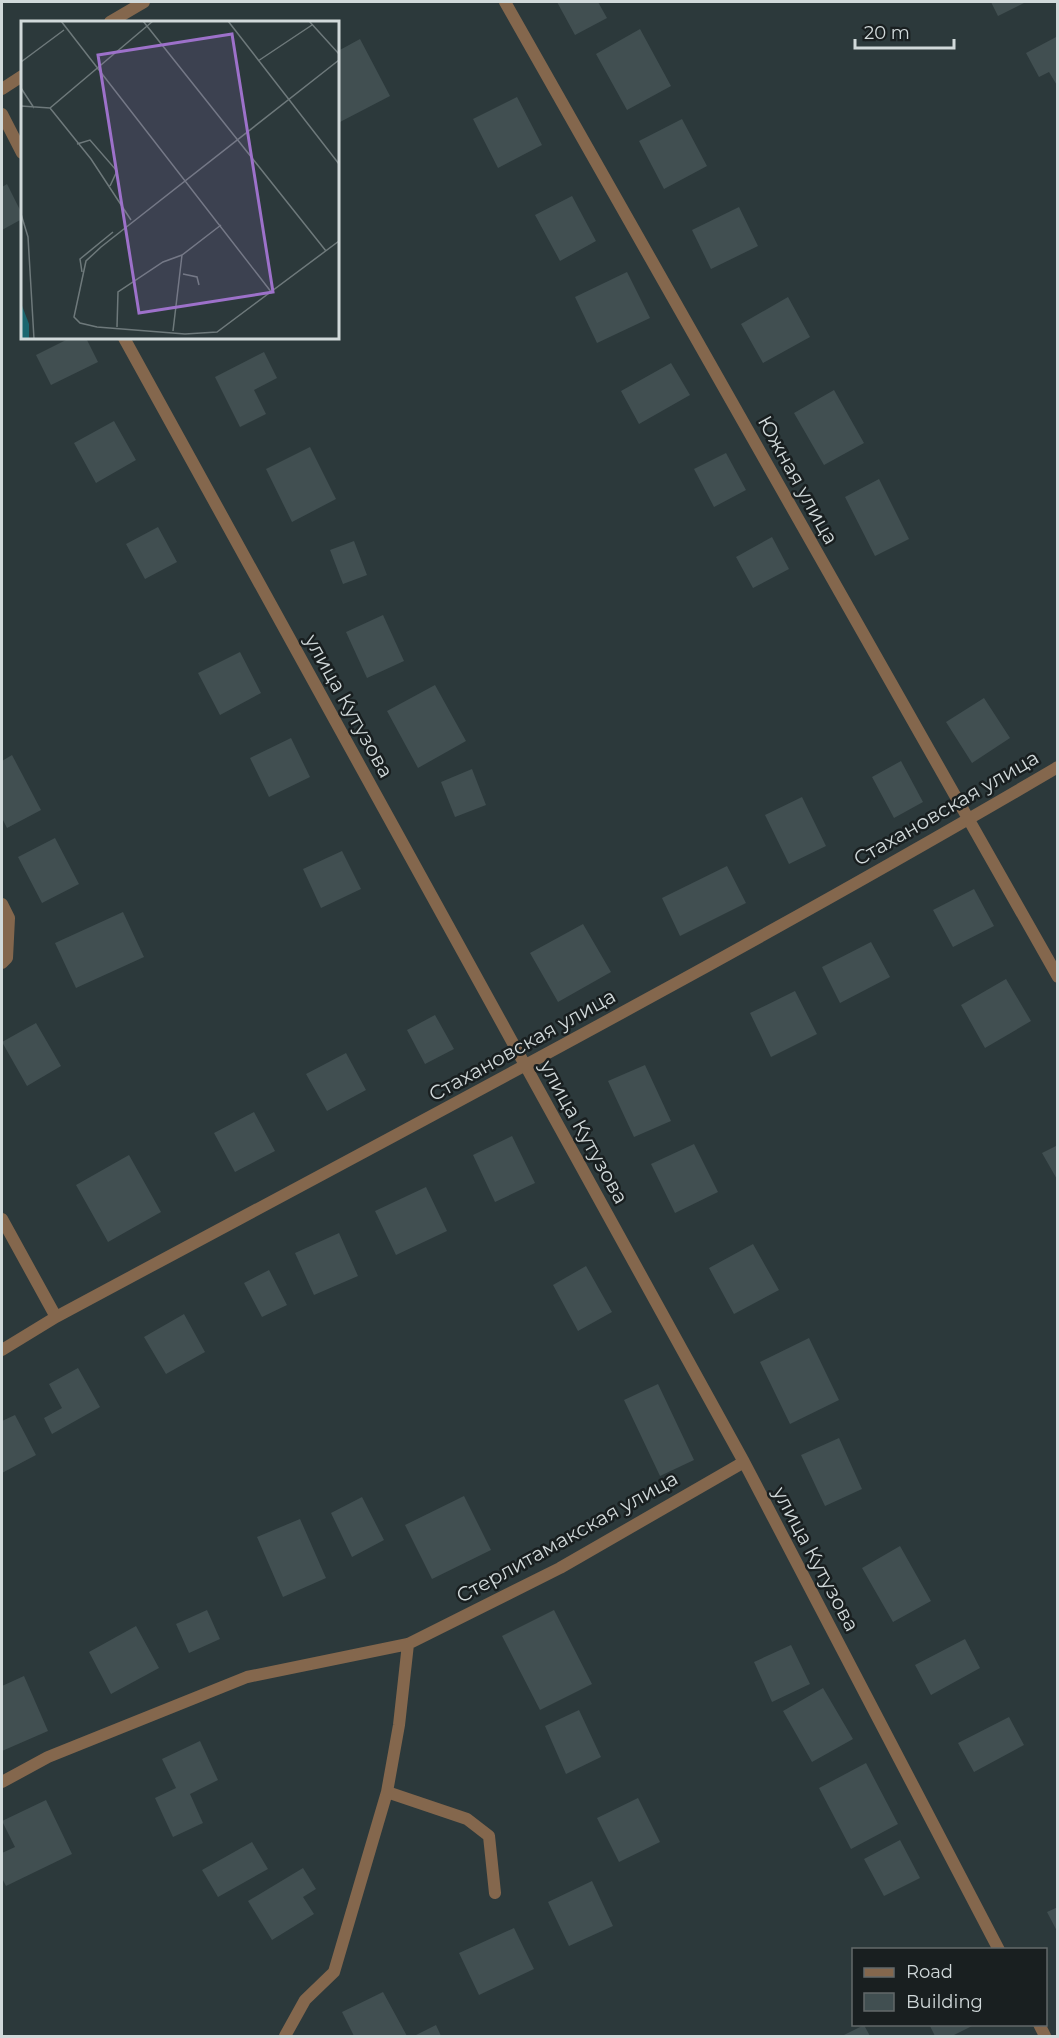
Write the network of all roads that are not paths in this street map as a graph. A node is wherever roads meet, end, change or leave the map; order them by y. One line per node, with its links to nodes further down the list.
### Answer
1 (144, 2): 3 (street)
2 (505, 2): 10 (street, Южная улица)
3 (112, 21)
4 (21, 77): 5 (street)
5 (2, 89)
6 (2, 114): 7 (street)
7 (21, 151)
8 (125, 339): 14 (street, улица Кутузова)
9 (1058, 767): 10 (street, Стахановская улица)
10 (968, 820): 13 (street, Южная улица); 14 (street, Стахановская улица)
11 (2, 904): 12 (street)
12 (2, 963)
13 (1058, 976)
14 (525, 1066): 16 (street, Стахановская улица); 18 (street, улица Кутузова)
15 (2, 1220): 16 (street)
16 (56, 1317): 17 (street, Стахановская улица)
17 (4, 1347)
18 (744, 1462): 19 (street, Стерлитамакская улица); 23 (street, улица Кутузова)
19 (408, 1644): 20 (street, Стерлитамакская улица); 21 (street)
20 (2, 1782)
21 (387, 1792): 22 (street); 24 (street)
22 (495, 1893)
23 (998, 1948)
24 (285, 2037)

